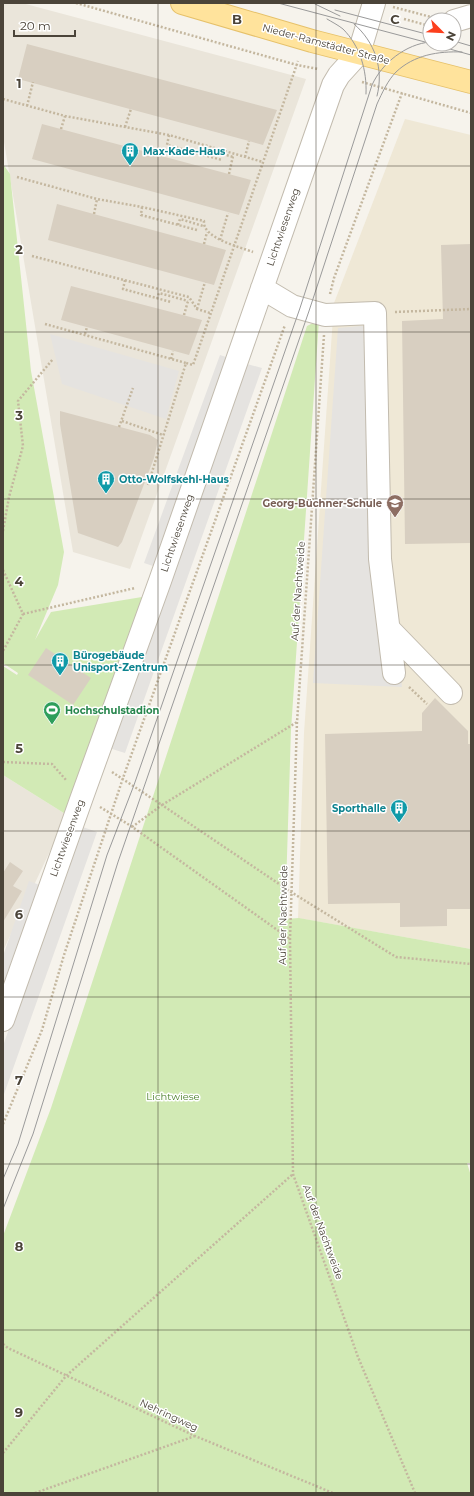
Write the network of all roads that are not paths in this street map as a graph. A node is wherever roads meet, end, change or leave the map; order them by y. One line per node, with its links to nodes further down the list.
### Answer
1 (182, 3): 3 (main road, Nieder-Ramstädter Straße)
2 (380, 4): 3 (street)
3 (359, 53): 4 (main road, Nieder-Ramstädter Straße); 5 (street, Lichtwiesenweg)
4 (471, 82)
5 (262, 288): 6 (street); 9 (street, Lichtwiesenweg)
6 (389, 629): 7 (street); 8 (street)
7 (394, 673)
8 (451, 694)
9 (3, 1020)

